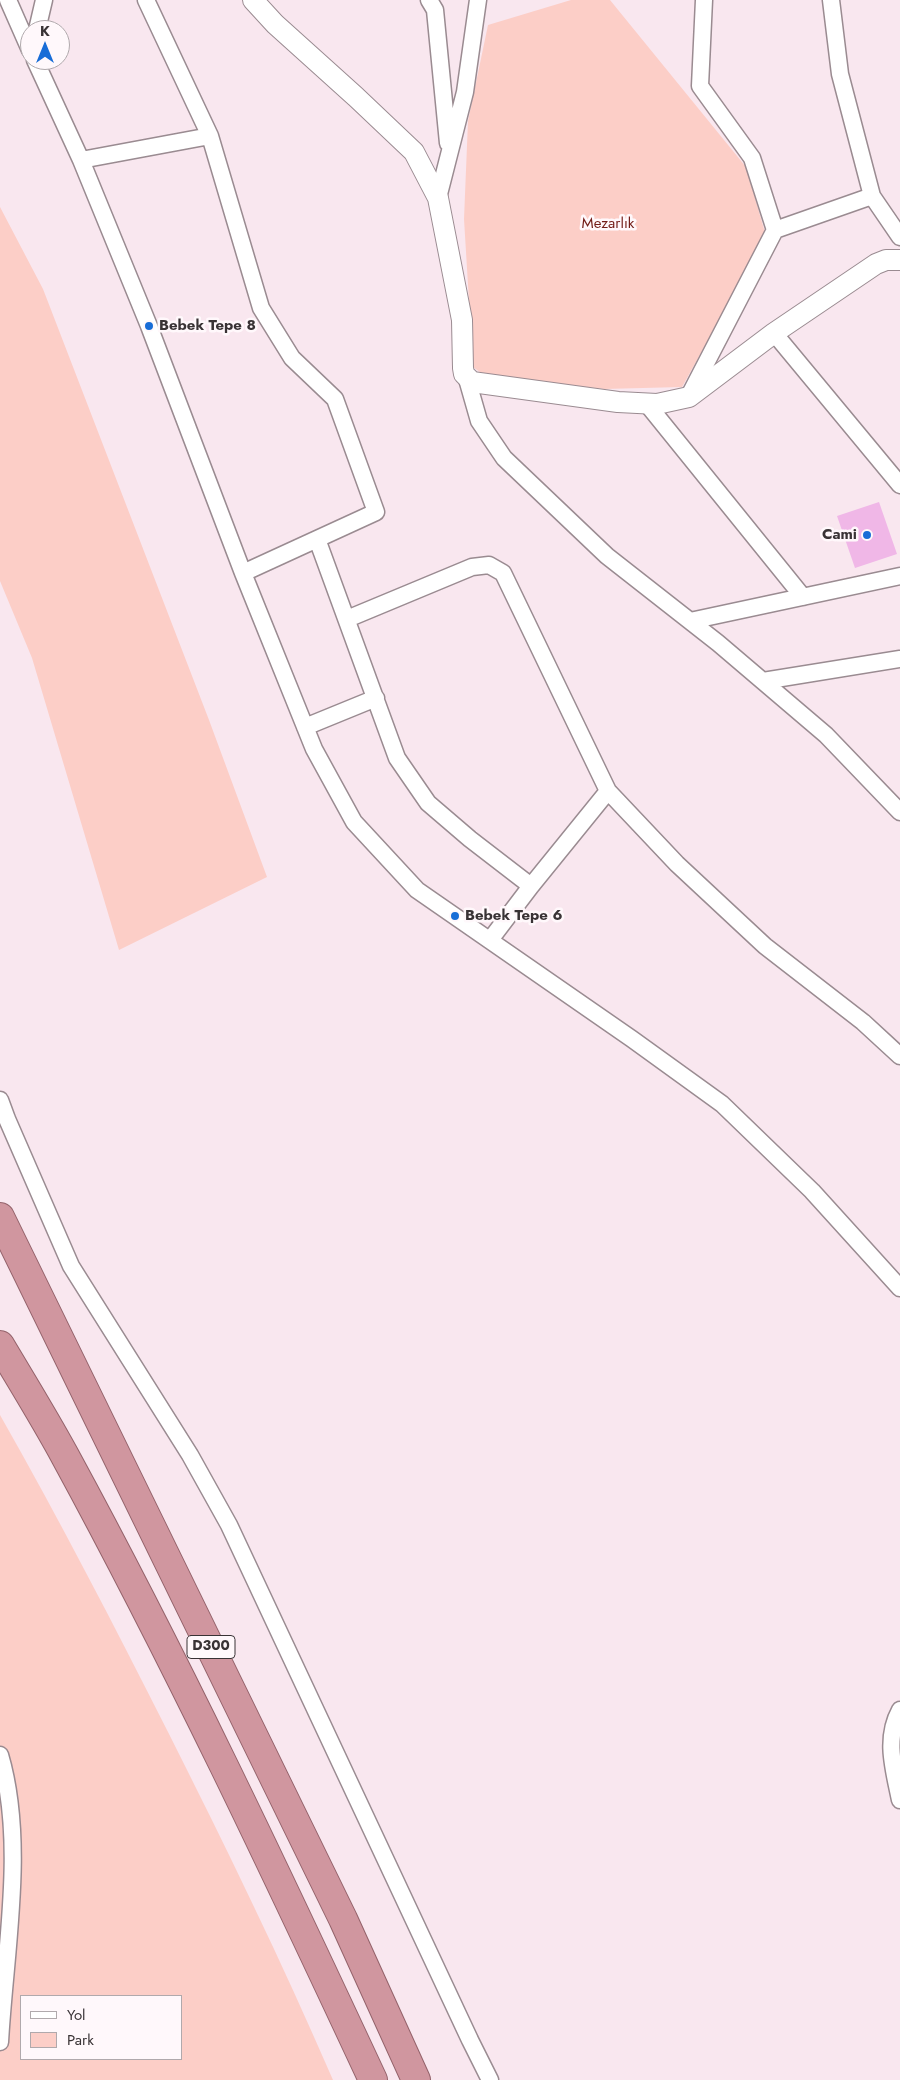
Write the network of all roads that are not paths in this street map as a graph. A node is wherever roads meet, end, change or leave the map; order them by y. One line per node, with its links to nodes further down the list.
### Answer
1 (8, 0): 10 (street)
2 (44, 0): 9 (street)
3 (146, 0): 12 (street)
4 (253, 0): 16 (street)
5 (429, 0): 13 (street)
6 (478, 0): 13 (street)
7 (704, 0): 17 (street)
8 (830, 0): 15 (street)
9 (39, 20)
10 (20, 27)
11 (40, 70): 14 (street)
12 (210, 136): 14 (street); 25 (street)
13 (449, 156): 16 (street)
14 (81, 160): 26 (street)
15 (872, 196): 17 (street); 18 (street)
16 (438, 198): 21 (street)
17 (775, 230): 22 (street)
18 (900, 238)
19 (899, 256): 20 (street)
20 (774, 333): 22 (street); 24 (street)
21 (468, 379): 23 (street); 30 (street)
22 (689, 397): 23 (street)
23 (648, 404): 28 (street)
24 (900, 484)
25 (318, 539): 26 (street); 29 (street)
26 (243, 573): 34 (street)
27 (900, 576): 28 (street)
28 (803, 597): 30 (street)
29 (347, 619): 33 (street); 35 (street)
30 (690, 621): 32 (street)
31 (900, 659): 32 (street)
32 (763, 681): 36 (street)
33 (376, 698): 34 (street); 37 (street)
34 (305, 727): 38 (street)
35 (608, 791): 37 (street); 39 (street)
36 (900, 812)
37 (531, 886): 38 (street)
38 (490, 940): 42 (street)
39 (900, 1056)
40 (0, 1100): 50 (street)
41 (0, 1217): 49 (highway, D300)
42 (900, 1288)
43 (0, 1345): 48 (highway, D300)
44 (900, 1710): 46 (street)
45 (0, 1755): 47 (street)
46 (900, 1800)
47 (0, 2042)
48 (373, 2080)
49 (416, 2080)
50 (490, 2080)

